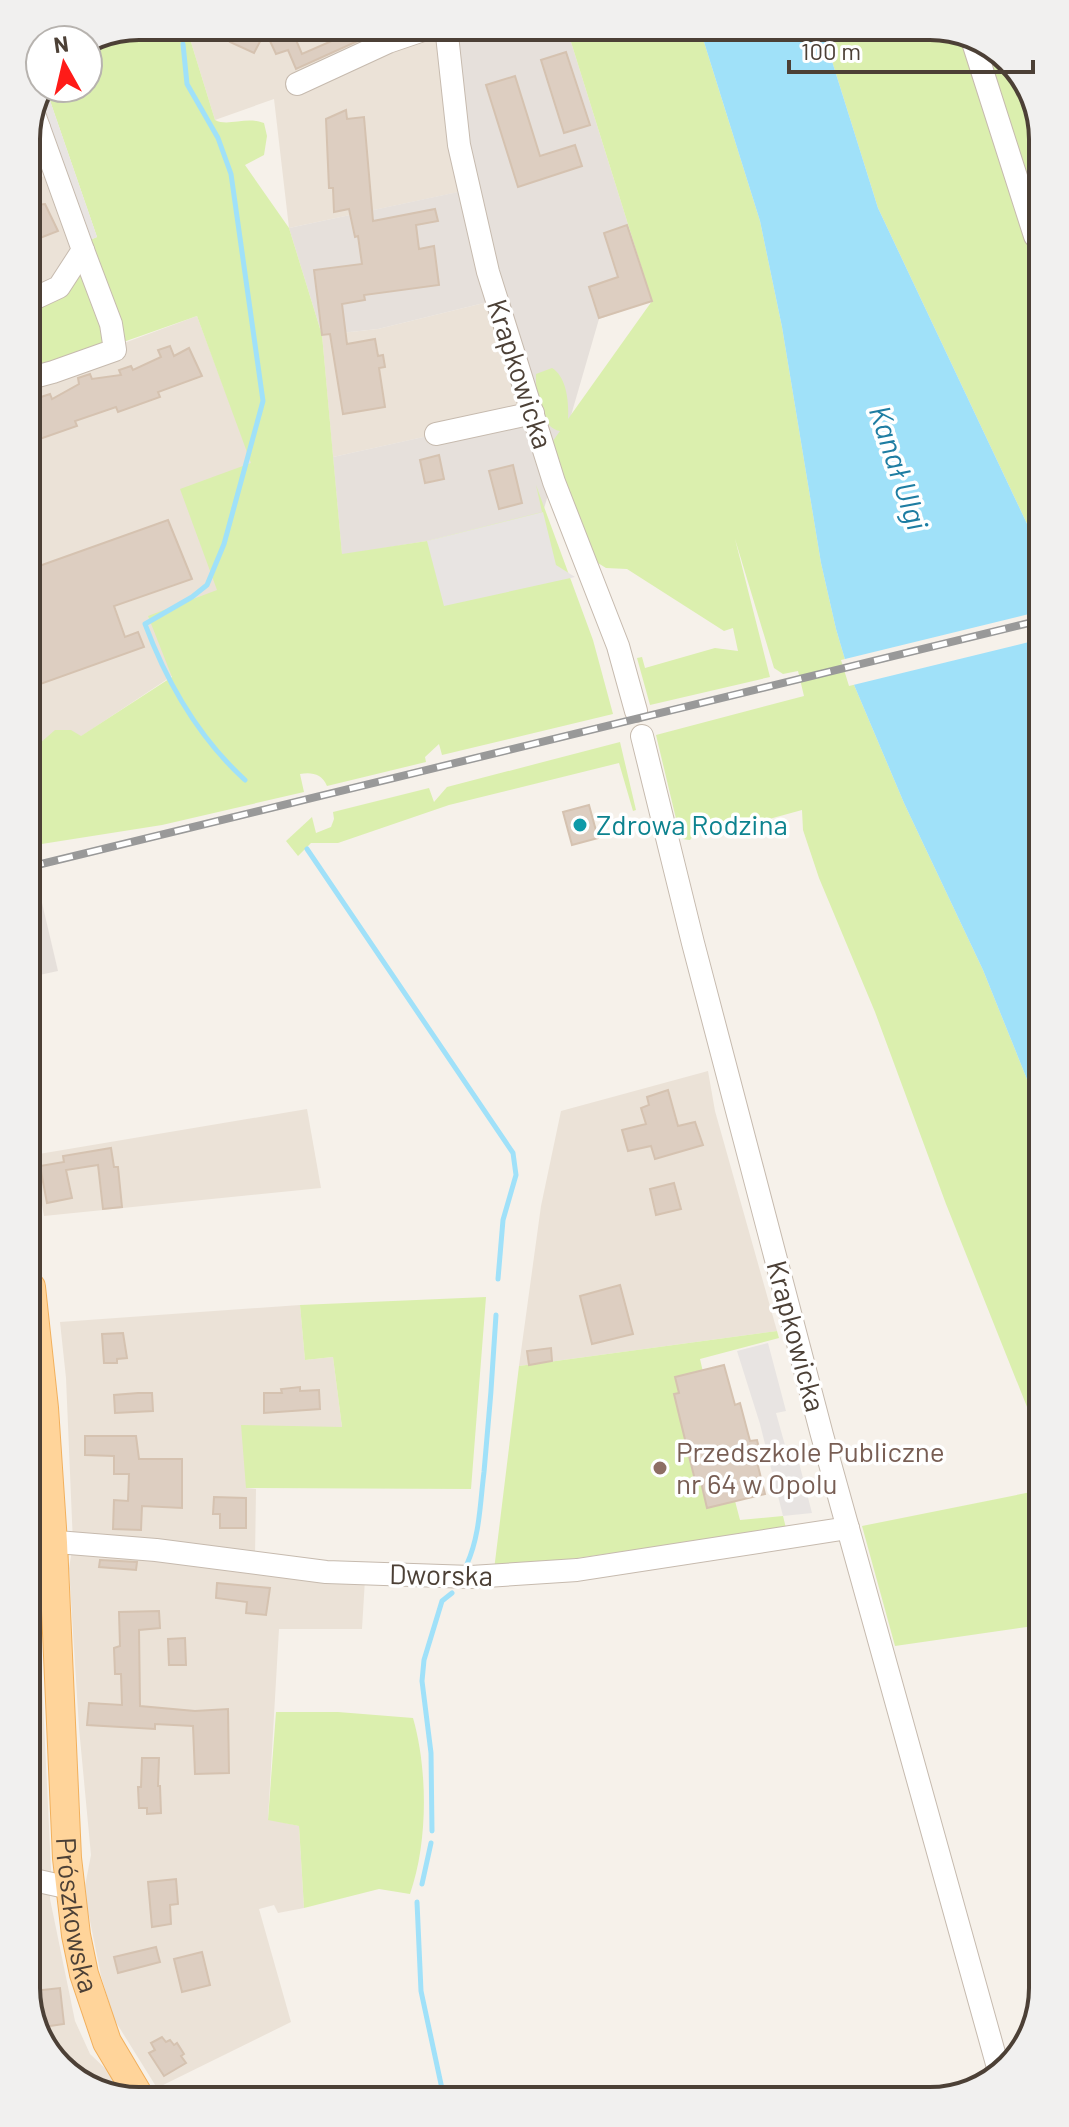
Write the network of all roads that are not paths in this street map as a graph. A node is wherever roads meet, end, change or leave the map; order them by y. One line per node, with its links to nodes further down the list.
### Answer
1 (394, 40): 4 (street)
2 (448, 40): 12 (street, Krapkowicka)
3 (976, 51): 8 (street)
4 (297, 84)
5 (40, 131): 6 (street)
6 (55, 172): 7 (street); 9 (street)
7 (40, 178)
8 (1029, 217)
9 (83, 250): 10 (street); 11 (street)
10 (40, 296)
11 (40, 376)
12 (533, 413): 13 (street); 14 (street, Krapkowicka)
13 (436, 434)
14 (636, 711)
15 (642, 736): 17 (street, Krapkowicka)
16 (40, 1361): 18 (main road, Prószkowska)
17 (848, 1528): 18 (street, Dworska); 21 (street, Krapkowicka)
18 (43, 1542): 20 (main road, Prószkowska)
19 (40, 1881): 20 (street)
20 (70, 1888): 22 (main road, Prószkowska)
21 (996, 2061)
22 (134, 2087)

